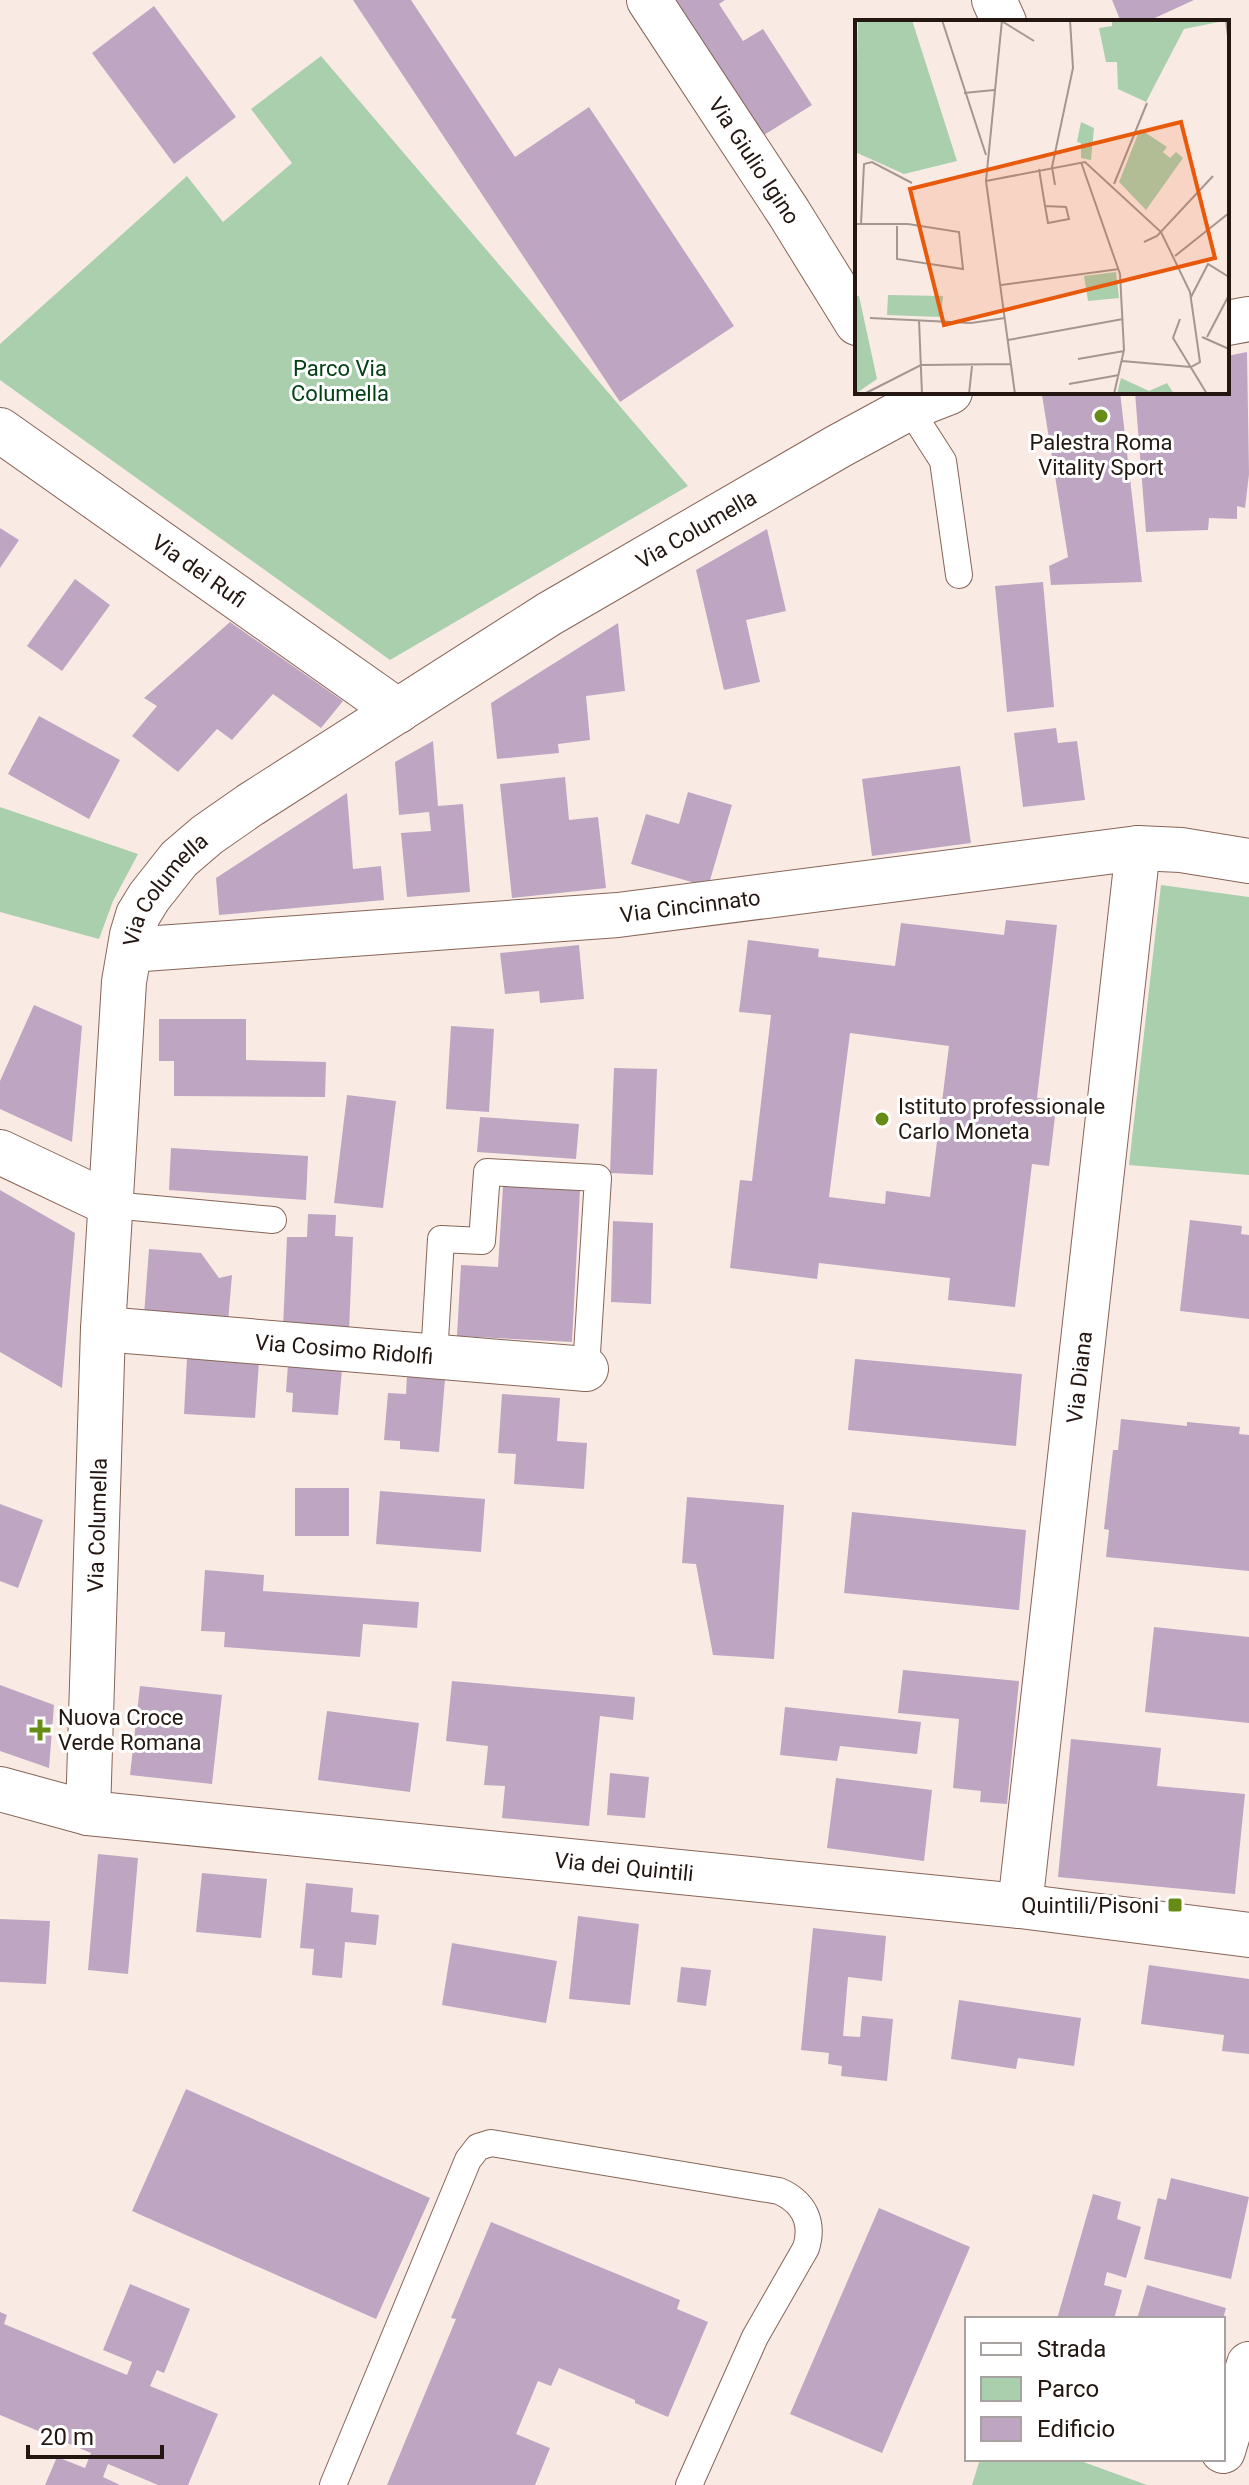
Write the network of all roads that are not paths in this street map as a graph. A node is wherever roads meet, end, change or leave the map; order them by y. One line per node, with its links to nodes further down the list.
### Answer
1 (649, 0): 5 (street, Via Giulio Igino)
2 (994, 0): 3 (street)
3 (1003, 20)
4 (1249, 319): 6 (street)
5 (855, 320)
6 (1229, 323)
7 (938, 394): 8 (street, Via Columella)
8 (904, 400): 10 (lane); 11 (street, Via Columella)
9 (0, 430): 11 (street, Via dei Rufi)
10 (959, 575)
11 (398, 711): 14 (street, Via Columella)
12 (1138, 848): 13 (street, Via Cincinnato); 14 (street, Via Cincinnato); 23 (street, Via Diana)
13 (1249, 861)
14 (130, 950): 16 (street, Via Columella)
15 (0, 1152): 16 (street)
16 (112, 1205): 17 (lane); 18 (street, Via Columella)
17 (273, 1220)
18 (103, 1329): 19 (street, Via Cosimo Ridolfi); 22 (street, Via Columella)
19 (434, 1357): 20 (street, Via Cosimo Ridolfi); 20 (lane)
20 (586, 1369)
21 (0, 1789): 22 (street, Via dei Quintili)
22 (88, 1813): 23 (street, Via dei Quintili)
23 (1020, 1906): 24 (street, Via dei Quintili)
24 (1249, 1935)
25 (1249, 2364): 26 (street)
26 (1225, 2444)
27 (1219, 2461): 30 (street)
28 (333, 2485): 29 (lane)
29 (689, 2485)
30 (1213, 2485)

